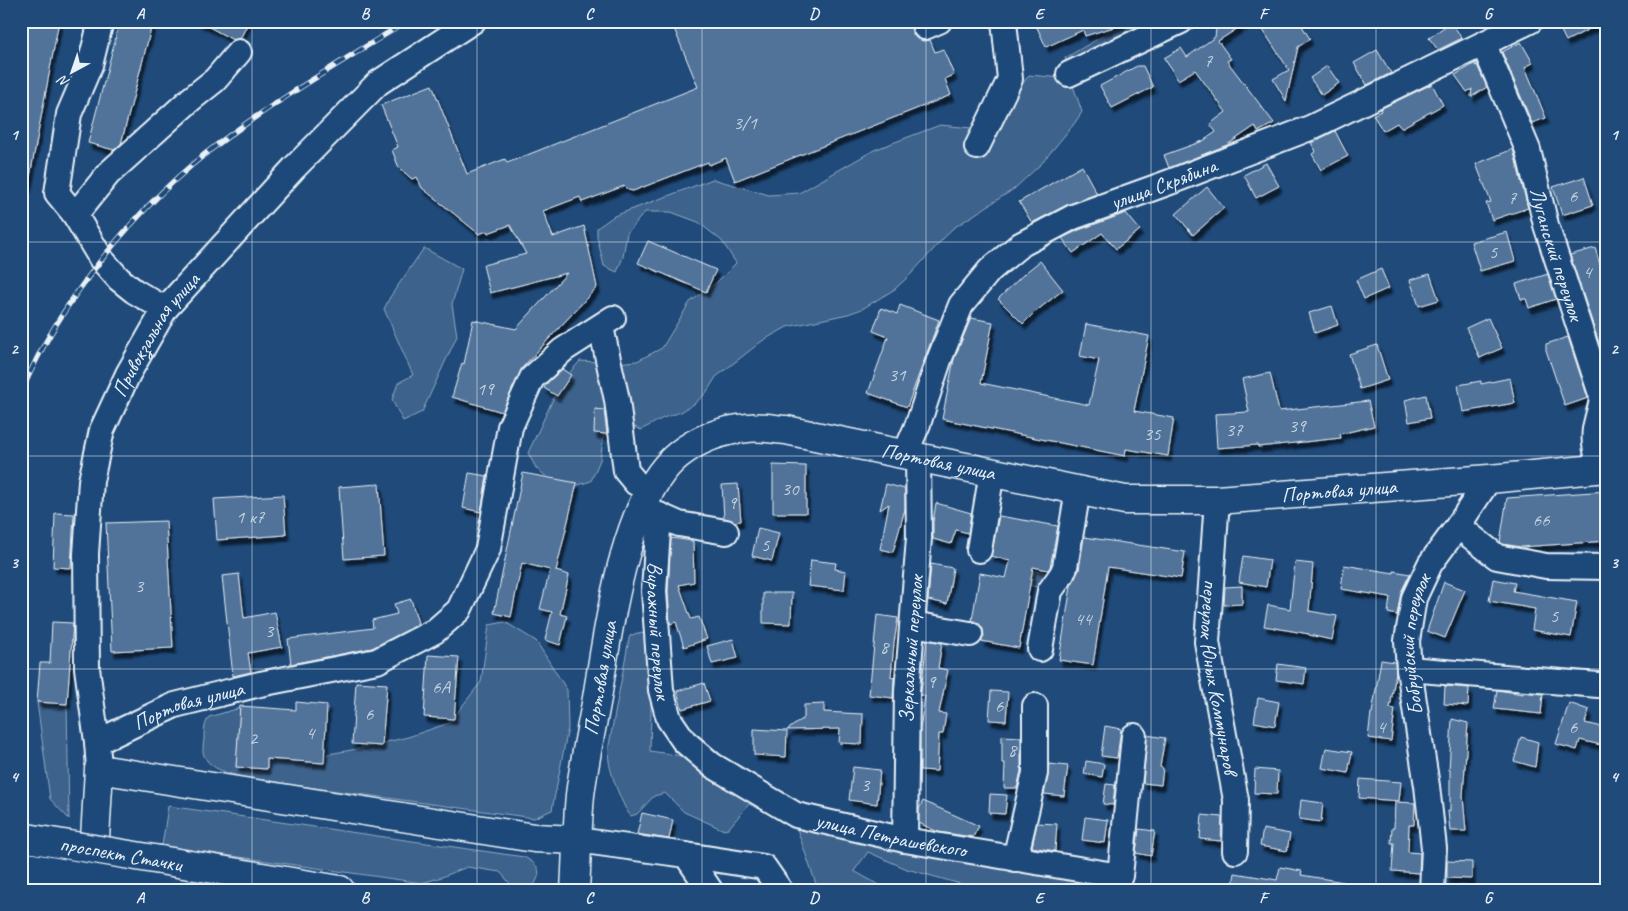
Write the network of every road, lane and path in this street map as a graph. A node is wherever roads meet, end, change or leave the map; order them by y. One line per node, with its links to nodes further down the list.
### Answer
1 (101, 21): 10 (street)
2 (473, 21): 11 (street, Привокзальная улица)
3 (1004, 21): 9 (street)
4 (1181, 21): 8 (street)
5 (1530, 21): 6 (street, улица Скрябина)
6 (1484, 45): 12 (street, улица Скрябина); 13 (street, Луганский переулок)
7 (239, 52): 10 (street)
8 (1069, 74)
9 (977, 146)
10 (75, 215): 11 (street)
11 (165, 309): 31 (street, Привокзальная улица)
12 (911, 456): 14 (main road, Портовая улица); 18 (main road, Портовая улица); 23 (street, Зеркальный переулок)
13 (1604, 468): 15 (main road, Портовая улица)
14 (992, 472): 16 (main road, Портовая улица); 21 (street)
15 (1489, 479): 17 (main road, Портовая улица); 19 (street, Бобруйский переулок)
16 (1078, 490): 17 (main road, Портовая улица); 25 (street)
17 (1217, 500): 35 (street, переулок Юных Коммунаров)
18 (650, 504): 20 (street); 30 (street, Виражный переулок); 31 (street, Портовая улица); 33 (main road, Портовая улица)
19 (1458, 526): 22 (street); 26 (street, Бобруйский переулок)
20 (726, 532)
21 (978, 550)
22 (1607, 567)
23 (912, 624): 24 (street); 34 (street, Зеркальный переулок)
24 (970, 634)
25 (1040, 649)
26 (1409, 669): 27 (street); 45 (street, Бобруйский переулок)
27 (1598, 685)
28 (1035, 706): 37 (street)
29 (1134, 736): 37 (street, улица Петрашевского)
30 (684, 741): 34 (street, улица Петрашевского)
31 (98, 756): 33 (main road); 40 (main road)
32 (21, 837): 41 (main road, проспект Стачки, bridge)
33 (576, 840): 36 (street); 42 (main road, Портовая улица)
34 (905, 840): 37 (street, улица Петрашевского)
35 (1235, 851)
36 (686, 855): 43 (street); 44 (street)
37 (1015, 859)
38 (21, 866): 39 (main road, проспект Стачки, bridge)
39 (159, 889)
40 (95, 890)
41 (340, 890)
42 (575, 890)
43 (710, 890)
44 (780, 890)
45 (1432, 890)

